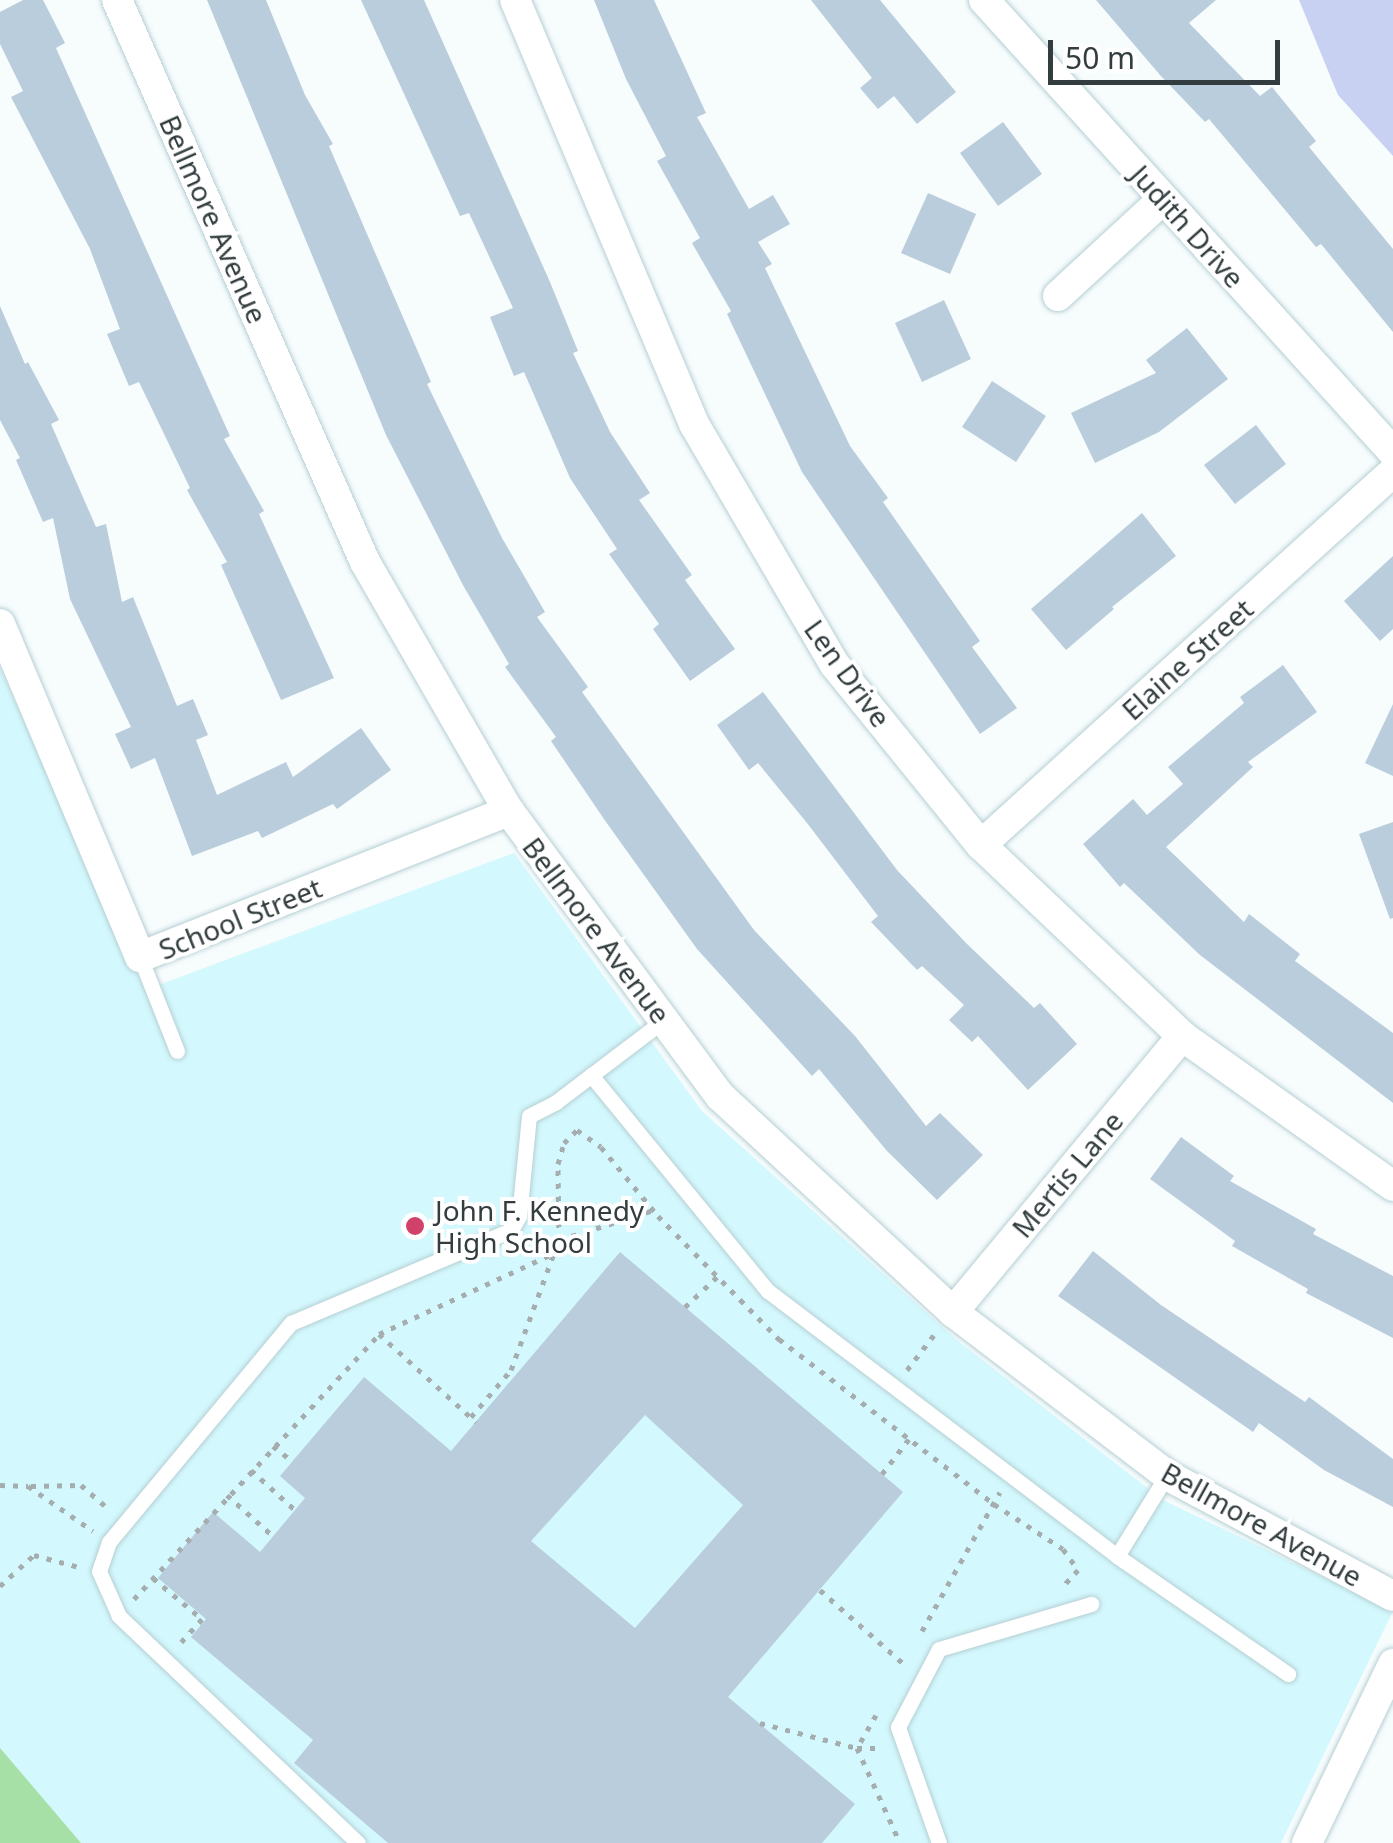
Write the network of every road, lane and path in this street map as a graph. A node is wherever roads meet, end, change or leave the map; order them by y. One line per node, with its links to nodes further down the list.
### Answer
1 (116, 0): 9 (street, Bellmore Avenue)
2 (515, 0): 10 (street, Len Drive)
3 (984, 0): 4 (street, Judith Drive)
4 (1163, 199): 5 (street); 6 (street, Judith Drive)
5 (1058, 296)
6 (1393, 452)
7 (1393, 472): 10 (street, Elaine Street)
8 (0, 624): 11 (street, School Street)
9 (509, 812): 11 (street, School Street); 12 (street, Bellmore Avenue)
10 (981, 845): 13 (street, Len Drive)
11 (140, 958): 14 (lane)
12 (664, 1020): 15 (lane); 22 (street, Bellmore Avenue)
13 (1182, 1036): 16 (street, Len Drive); 22 (street, Mertis Lane)
14 (177, 1051)
15 (592, 1075): 35 (lane); 38 (lane)
16 (1393, 1186)
17 (654, 1210): 18 (path); 18 (path); 20 (path)
18 (559, 1240): 19 (path)
19 (554, 1253): 23 (path); 23 (path)
20 (718, 1276): 21 (path); 25 (path)
21 (684, 1307)
22 (944, 1323): 24 (path); 30 (street, Bellmore Avenue)
23 (380, 1334): 26 (path)
24 (902, 1376)
25 (909, 1439): 29 (path); 43 (path)
26 (273, 1446): 27 (path); 28 (path)
27 (292, 1462)
28 (251, 1470): 33 (path); 34 (path)
29 (882, 1474)
30 (1168, 1475): 38 (lane); 44 (street, Bellmore Avenue)
31 (0, 1485): 32 (path)
32 (28, 1486): 35 (path); 37 (path)
33 (227, 1495): 36 (path); 40 (path)
34 (295, 1510)
35 (125, 1523): 37 (lane)
36 (273, 1536)
37 (109, 1542): 39 (lane)
38 (1117, 1556): 52 (lane)
39 (98, 1572): 41 (path); 46 (lane)
40 (153, 1578): 46 (path); 49 (path)
41 (0, 1586)
42 (820, 1590): 50 (path)
43 (1052, 1590)
44 (1393, 1596)
45 (1091, 1604): 56 (lane)
46 (119, 1616): 49 (lane)
47 (943, 1622): 48 (path)
48 (924, 1627)
49 (165, 1659): 55 (lane)
50 (904, 1664)
51 (1393, 1664): 57 (street)
52 (1288, 1674)
53 (760, 1724): 54 (path)
54 (888, 1748)
55 (358, 1843)
56 (939, 1843)
57 (1307, 1843)

